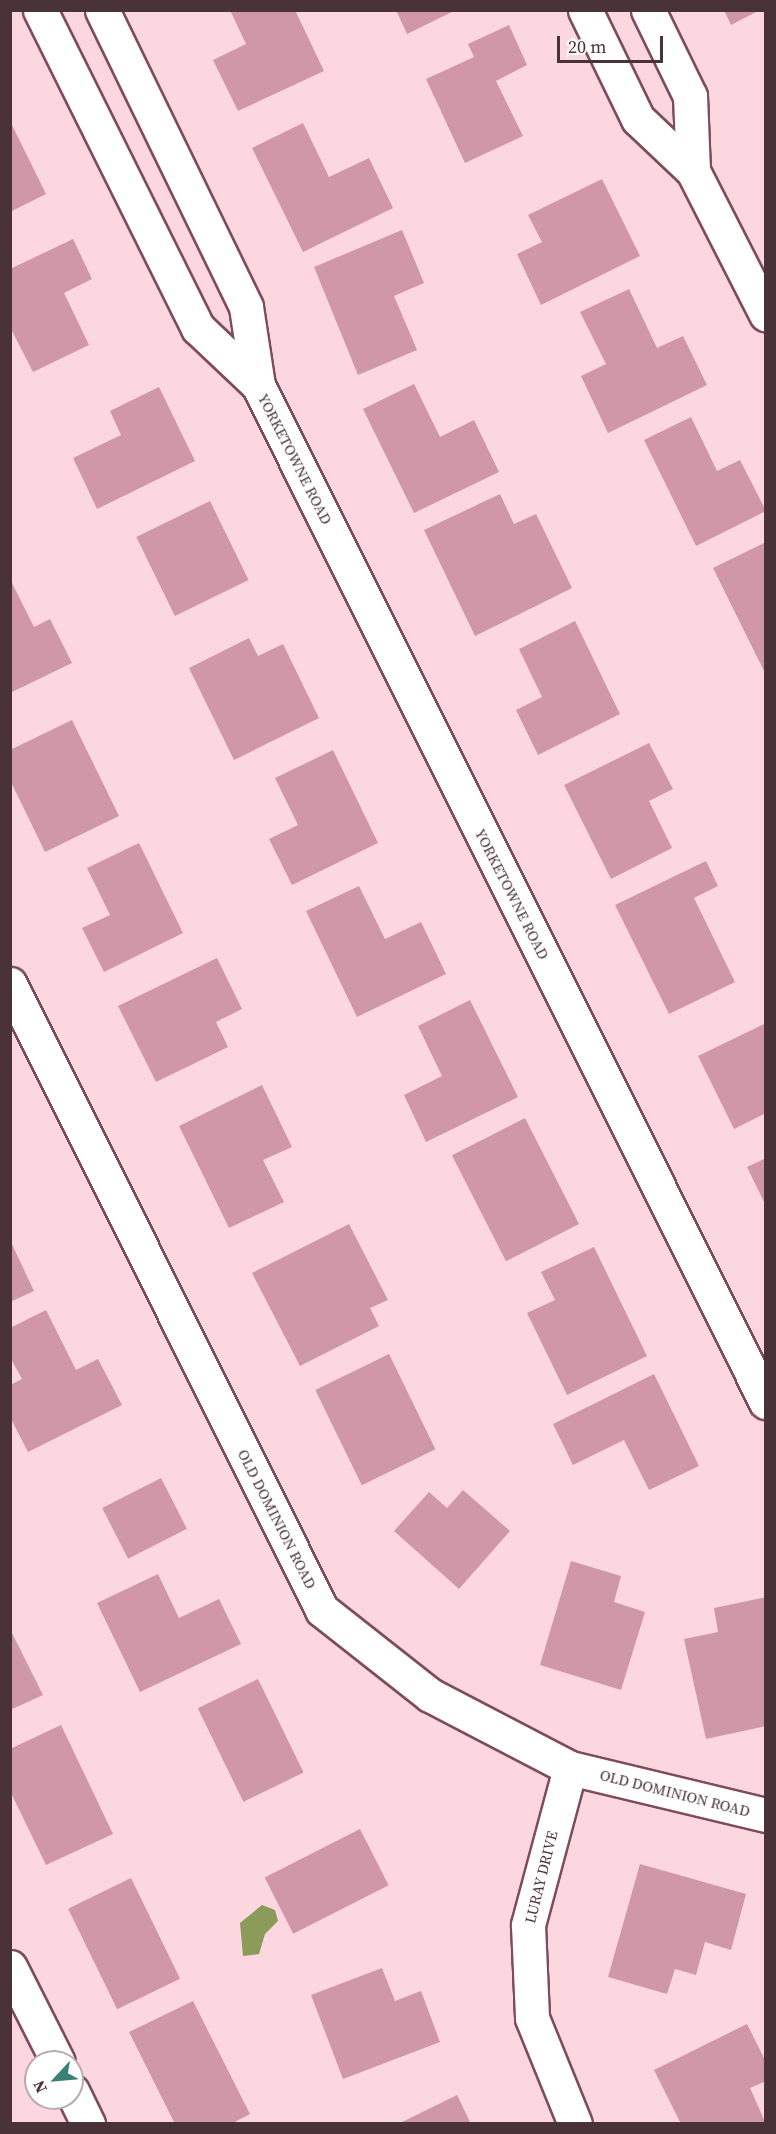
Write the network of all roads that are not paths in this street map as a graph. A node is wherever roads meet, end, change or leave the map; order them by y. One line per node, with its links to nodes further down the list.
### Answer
1 (40, 10): 7 (street, YORKETOWNE ROAD)
2 (102, 10): 7 (street, YORKETOWNE ROAD)
3 (585, 10): 5 (street)
4 (648, 10): 5 (street)
5 (693, 171): 6 (street)
6 (765, 314)
7 (258, 385): 9 (street, YORKETOWNE ROAD)
8 (10, 984): 10 (street, OLD DOMINION ROAD)
9 (765, 1402)
10 (570, 1768): 11 (street, OLD DOMINION ROAD); 16 (street, LURAY DRIVE)
11 (765, 1815)
12 (10, 1967): 13 (street)
13 (52, 2050)
14 (81, 2110): 15 (street)
15 (88, 2124)
16 (575, 2124)

